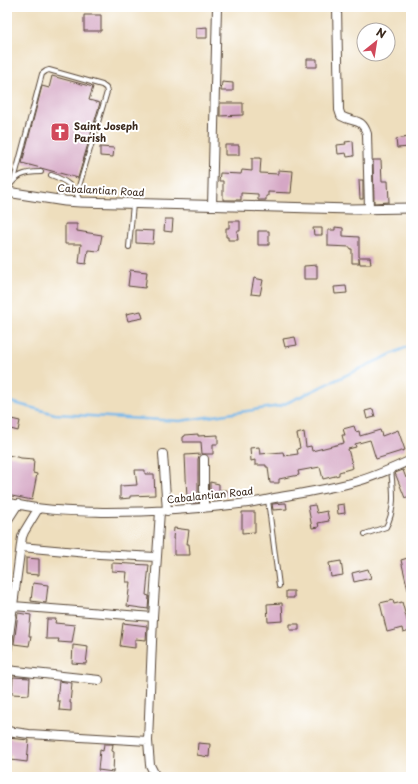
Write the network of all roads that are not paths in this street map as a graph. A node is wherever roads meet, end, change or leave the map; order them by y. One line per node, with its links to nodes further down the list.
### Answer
1 (217, 7): 9 (street)
2 (337, 7): 11 (street)
3 (41, 172): 5 (lane)
4 (51, 175): 7 (lane)
5 (14, 180): 6 (lane); 7 (lane)
6 (7, 191): 7 (street, Cabalantian Road)
7 (79, 197): 8 (street, Cabalantian Road)
8 (133, 203): 9 (street, Cabalantian Road); 12 (lane)
9 (212, 206): 11 (street, Cabalantian Road)
10 (411, 208): 11 (street, Cabalantian Road)
11 (369, 209)
12 (129, 247)
13 (162, 454): 22 (street)
14 (204, 458): 20 (street)
15 (411, 460): 16 (street, Cabalantian Road)
16 (391, 469): 17 (street, Cabalantian Road); 24 (lane)
17 (268, 499): 20 (street, Cabalantian Road); 27 (lane)
18 (7, 502): 19 (street, Cabalantian Road)
19 (18, 504): 21 (street, Cabalantian Road); 23 (street)
20 (204, 508): 22 (street, Cabalantian Road)
21 (38, 509): 22 (street, Cabalantian Road); 25 (street)
22 (164, 511): 26 (street)
23 (7, 521)
24 (365, 534)
25 (21, 547): 26 (street); 28 (street)
26 (156, 557): 29 (street)
27 (279, 586)
28 (13, 606): 29 (street); 30 (street)
29 (153, 617): 34 (street)
30 (7, 651)
31 (7, 670): 32 (street)
32 (99, 680)
33 (7, 731): 34 (street)
34 (148, 740): 35 (street)
35 (156, 777)

